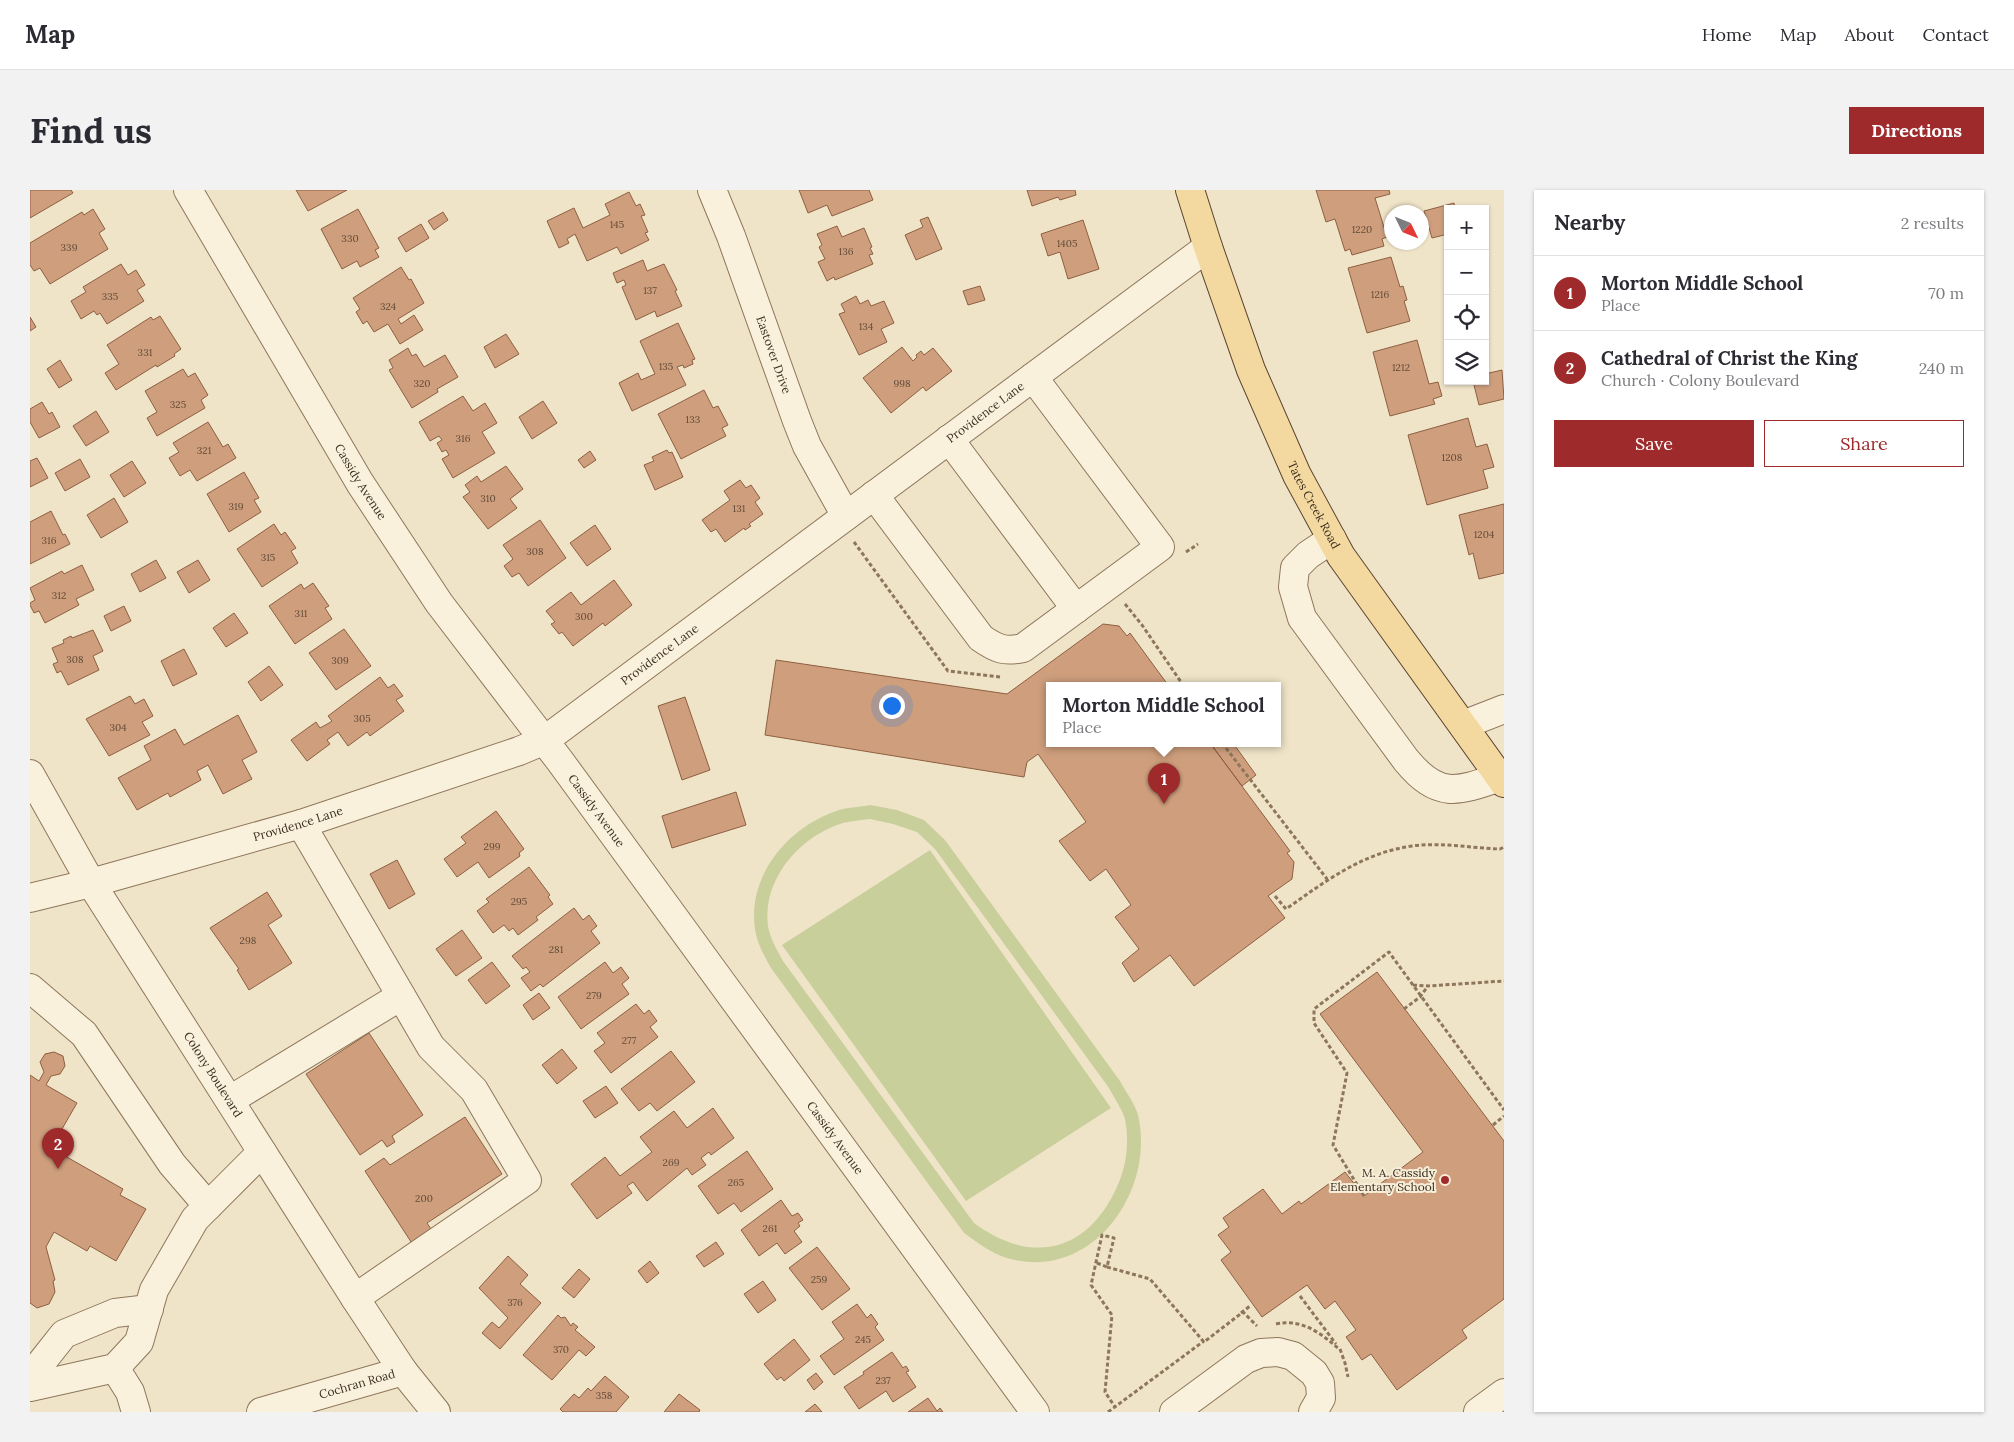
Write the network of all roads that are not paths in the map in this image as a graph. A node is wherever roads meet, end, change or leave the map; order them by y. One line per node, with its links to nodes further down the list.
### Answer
1 (188, 190): 13 (street, Cassidy Avenue)
2 (712, 190): 8 (street, Eastover Drive)
3 (1190, 190): 4 (main road, Tates Creek Road)
4 (1208, 247): 5 (street, Providence Lane); 9 (main road, Tates Creek Road)
5 (1033, 376): 6 (street, Providence Lane); 10 (street)
6 (949, 439): 7 (street, Providence Lane); 10 (street)
7 (874, 495): 8 (street, Providence Lane); 10 (street)
8 (842, 519): 13 (street, Providence Lane)
9 (1332, 539): 12 (main road, Tates Creek Road); 15 (street)
10 (1076, 609)
11 (1504, 709): 12 (street)
12 (1463, 725): 15 (main road, Tates Creek Road)
13 (545, 740): 16 (street, Providence Lane); 34 (street, Cassidy Avenue)
14 (30, 774): 17 (street, Colony Boulevard)
15 (1502, 780)
16 (301, 824): 17 (street, Providence Lane); 20 (street)
17 (91, 883): 18 (street, Providence Lane); 21 (street, Colony Boulevard)
18 (30, 898)
19 (30, 988): 23 (street)
20 (401, 996): 21 (street); 24 (street)
21 (230, 1100): 22 (street, Colony Boulevard)
22 (262, 1152): 23 (street); 24 (street, Colony Boulevard)
23 (208, 1206): 25 (street)
24 (355, 1298): 27 (street, Colony Boulevard)
25 (149, 1308): 26 (street); 28 (street)
26 (115, 1368): 29 (street); 31 (street)
27 (403, 1371): 32 (street, Cochran Road); 33 (street, Cochran Road)
28 (30, 1377)
29 (30, 1387)
30 (1504, 1393): 37 (street)
31 (136, 1412)
32 (261, 1412)
33 (436, 1412)
34 (1035, 1412)
35 (1174, 1412): 36 (street)
36 (1313, 1412)
37 (1478, 1412)

